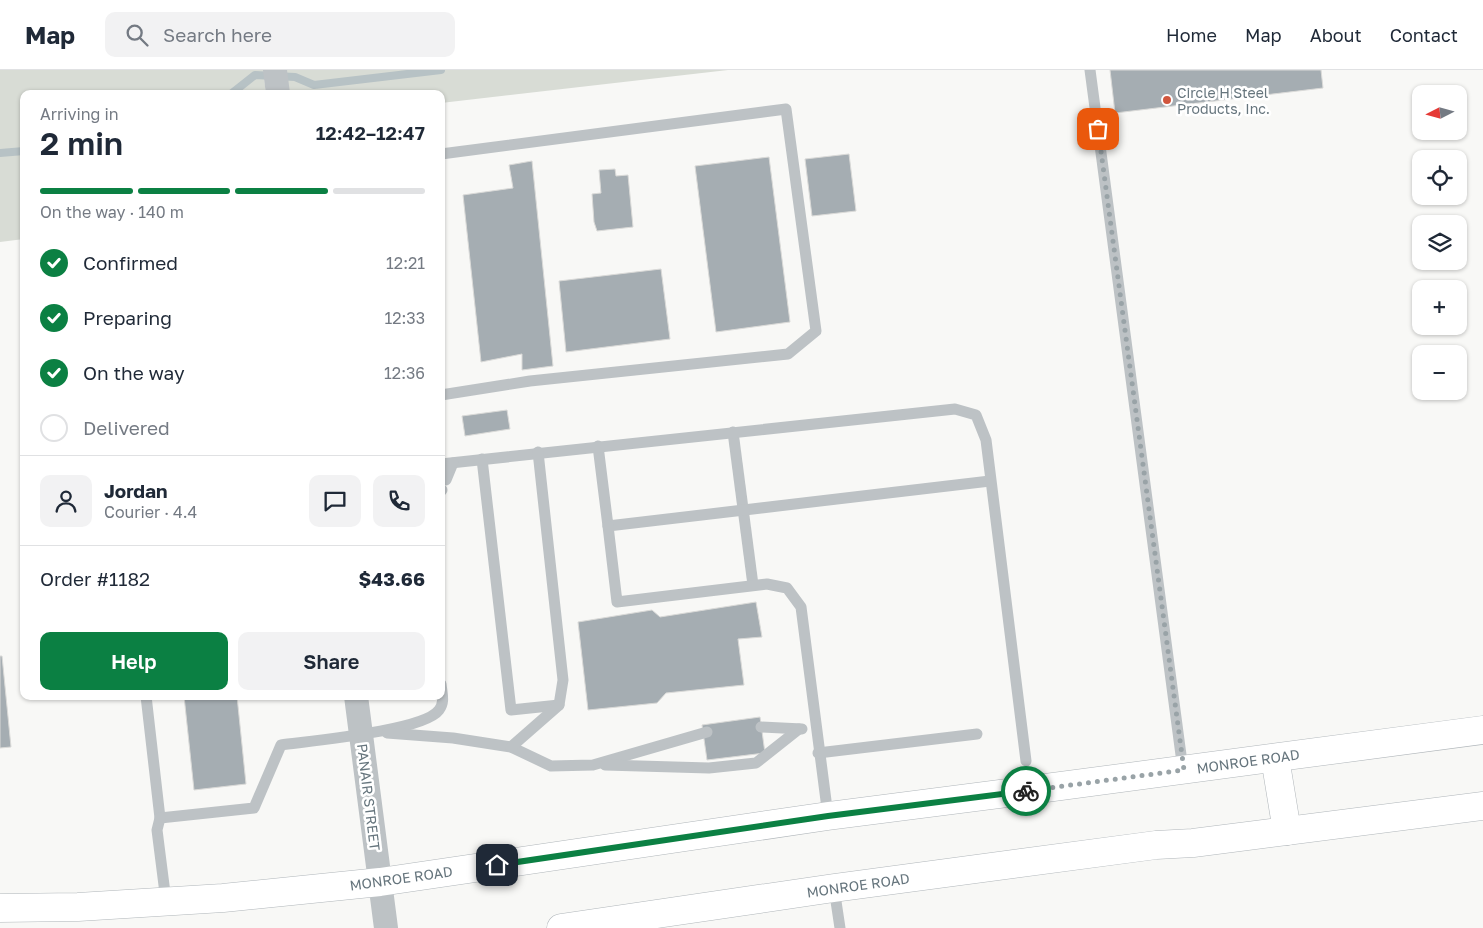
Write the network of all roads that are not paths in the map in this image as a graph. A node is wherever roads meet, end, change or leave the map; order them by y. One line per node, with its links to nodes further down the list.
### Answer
1 (275, 70): 3 (street)
2 (1090, 70): 31 (lane)
3 (278, 90)
4 (445, 153): 5 (lane)
5 (445, 393)
6 (733, 432): 7 (lane); 11 (lane); 12 (lane)
7 (598, 446): 8 (lane); 13 (lane)
8 (538, 452): 9 (lane); 18 (lane)
9 (482, 459): 10 (lane); 18 (lane)
10 (447, 463)
11 (990, 481): 12 (lane); 29 (lane)
12 (743, 510): 13 (lane); 14 (lane)
13 (608, 526): 14 (lane)
14 (753, 585): 20 (lane)
15 (146, 700): 34 (lane)
16 (357, 700): 24 (street, PANAIR STREET)
17 (443, 700): 24 (lane)
18 (559, 705): 26 (lane)
19 (761, 727): 21 (lane)
20 (816, 727): 21 (lane); 27 (lane)
21 (799, 729): 30 (lane)
22 (1483, 730): 28 (main road, MONROE ROAD)
23 (707, 732): 30 (lane)
24 (370, 734): 26 (lane); 34 (lane); 36 (street, PANAIR STREET)
25 (977, 734): 27 (lane)
26 (511, 747): 30 (lane)
27 (818, 752): 33 (lane)
28 (1275, 758): 31 (main road, MONROE ROAD); 35 (main road)
29 (1026, 761)
30 (593, 765)
31 (1184, 770): 33 (main road, MONROE ROAD)
32 (1483, 806): 35 (main road, MONROE ROAD)
33 (828, 816): 36 (main road, MONROE ROAD)
34 (160, 818): 38 (lane)
35 (1287, 831): 37 (main road, MONROE ROAD)
36 (380, 882): 38 (main road, MONROE ROAD); 40 (street, PANAIR STREET)
37 (834, 888): 41 (main road, MONROE ROAD); 42 (lane)
38 (166, 901): 39 (main road, MONROE ROAD)
39 (0, 908)
40 (386, 928)
41 (562, 928)
42 (840, 928)

